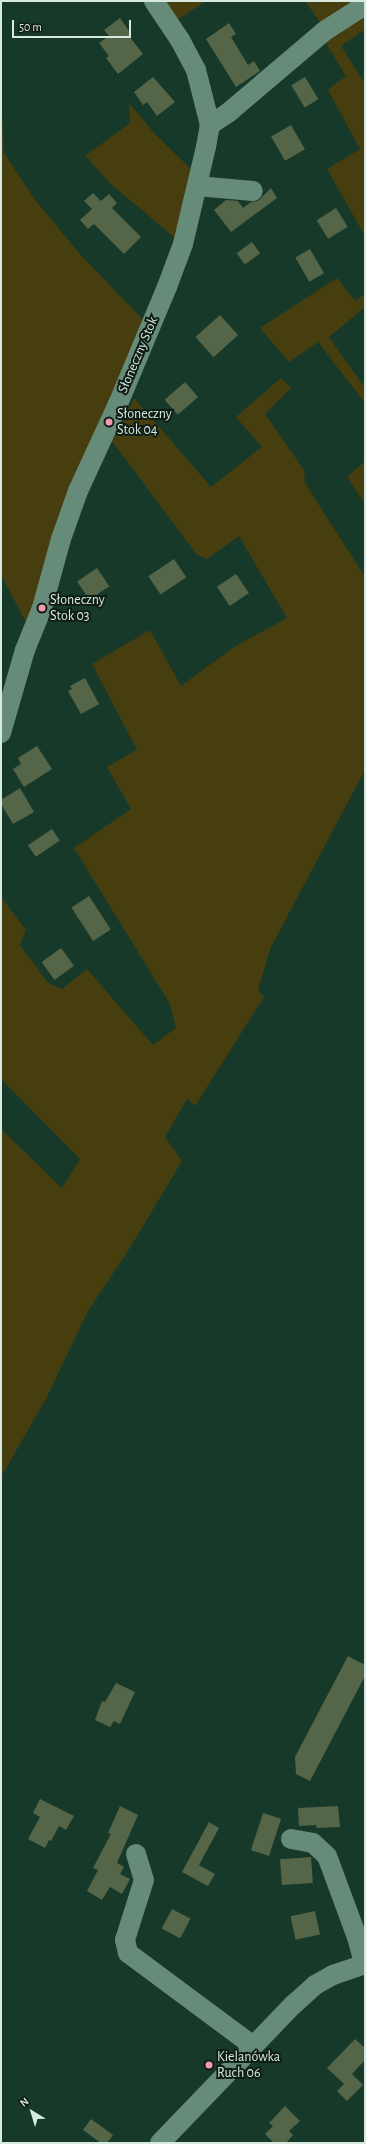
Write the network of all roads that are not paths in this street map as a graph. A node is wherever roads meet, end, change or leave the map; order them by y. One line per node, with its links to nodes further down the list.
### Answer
1 (154, 1): 3 (street, Słoneczny Stok)
2 (365, 5): 3 (street)
3 (210, 125): 4 (street, Słoneczny Stok)
4 (197, 186): 5 (street); 6 (street, Słoneczny Stok)
5 (254, 191)
6 (1, 733)
7 (291, 1840): 9 (street)
8 (136, 1854): 10 (street)
9 (365, 1964): 10 (street)
10 (253, 2046): 11 (street)
11 (160, 2143)

